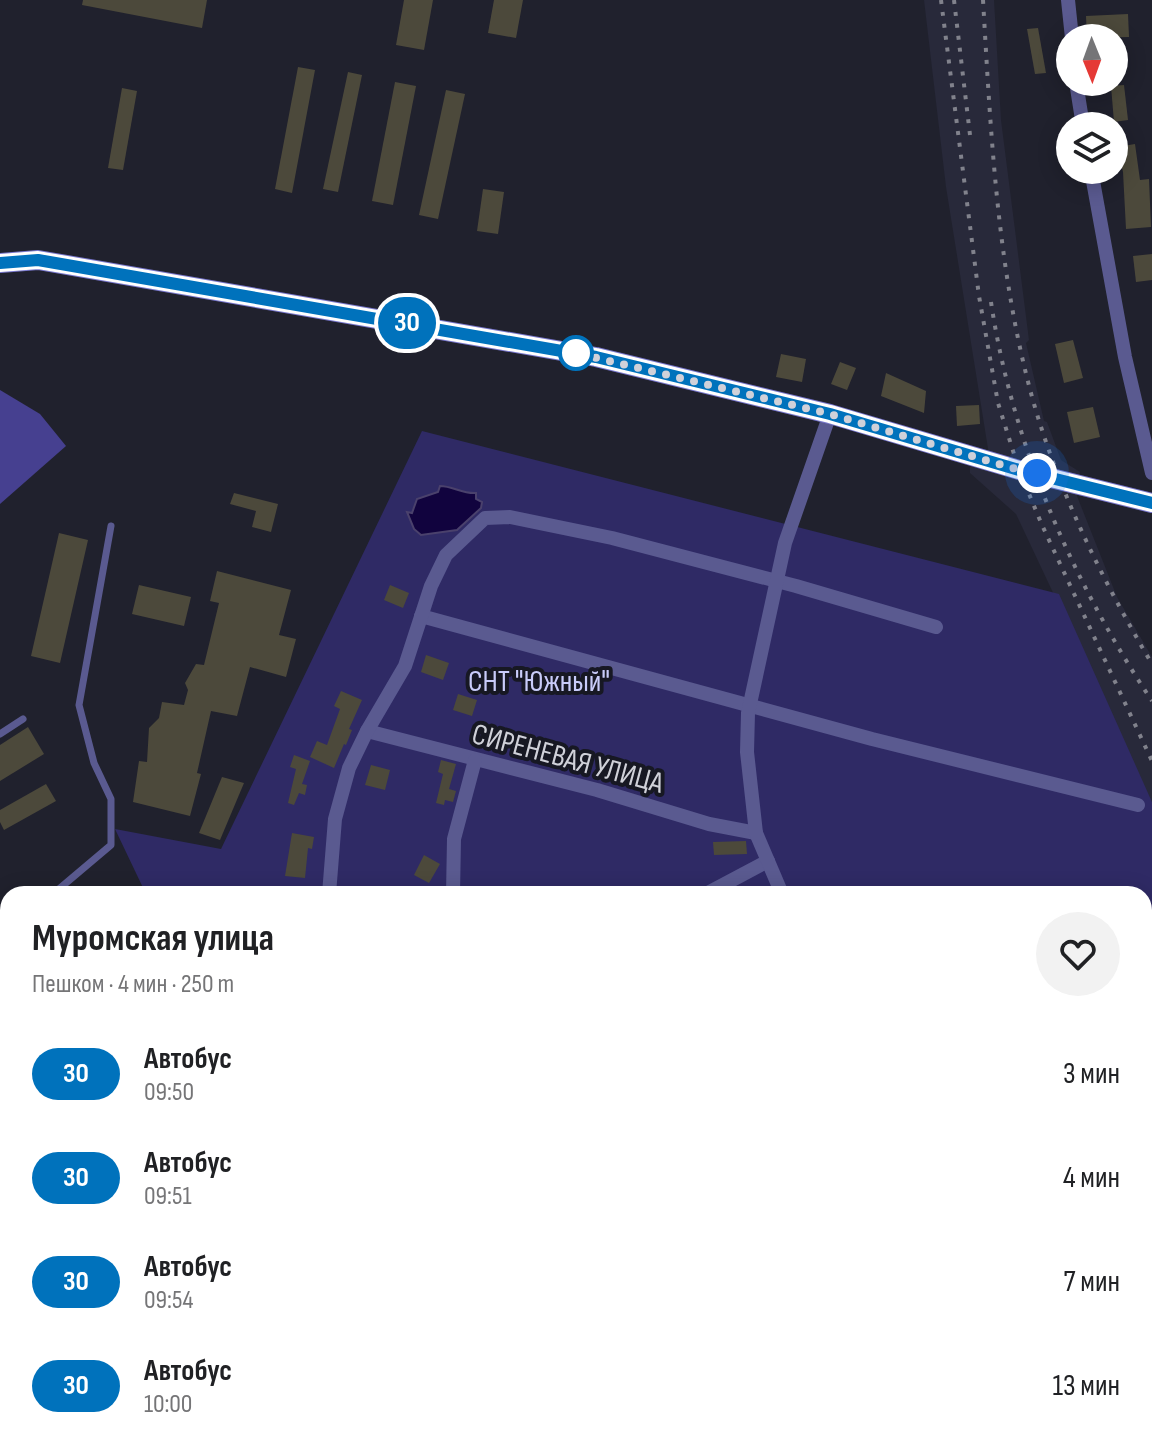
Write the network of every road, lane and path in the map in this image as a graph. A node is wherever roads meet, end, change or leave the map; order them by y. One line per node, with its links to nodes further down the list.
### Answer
1 (1068, 0): 2 (street)
2 (1071, 24)
3 (1094, 184): 6 (street)
4 (0, 263): 5 (main road)
5 (830, 414): 7 (main road); 9 (street)
6 (1152, 473)
7 (1152, 503)
8 (111, 526): 20 (lane)
9 (776, 581): 10 (street); 11 (street); 12 (street)
10 (421, 616): 12 (street); 14 (street)
11 (936, 627)
12 (750, 705): 17 (street); 18 (street)
13 (23, 719): 15 (lane)
14 (367, 731): 16 (street, СИРЕНЕВАЯ УЛИЦА); 21 (street)
15 (0, 734)
16 (475, 760): 18 (street, СИРЕНЕВАЯ УЛИЦА); 22 (street)
17 (1138, 805)
18 (756, 833): 19 (street)
19 (768, 861): 23 (street); 24 (street)
20 (62, 886)
21 (330, 886)
22 (453, 886)
23 (721, 886)
24 (779, 886)

